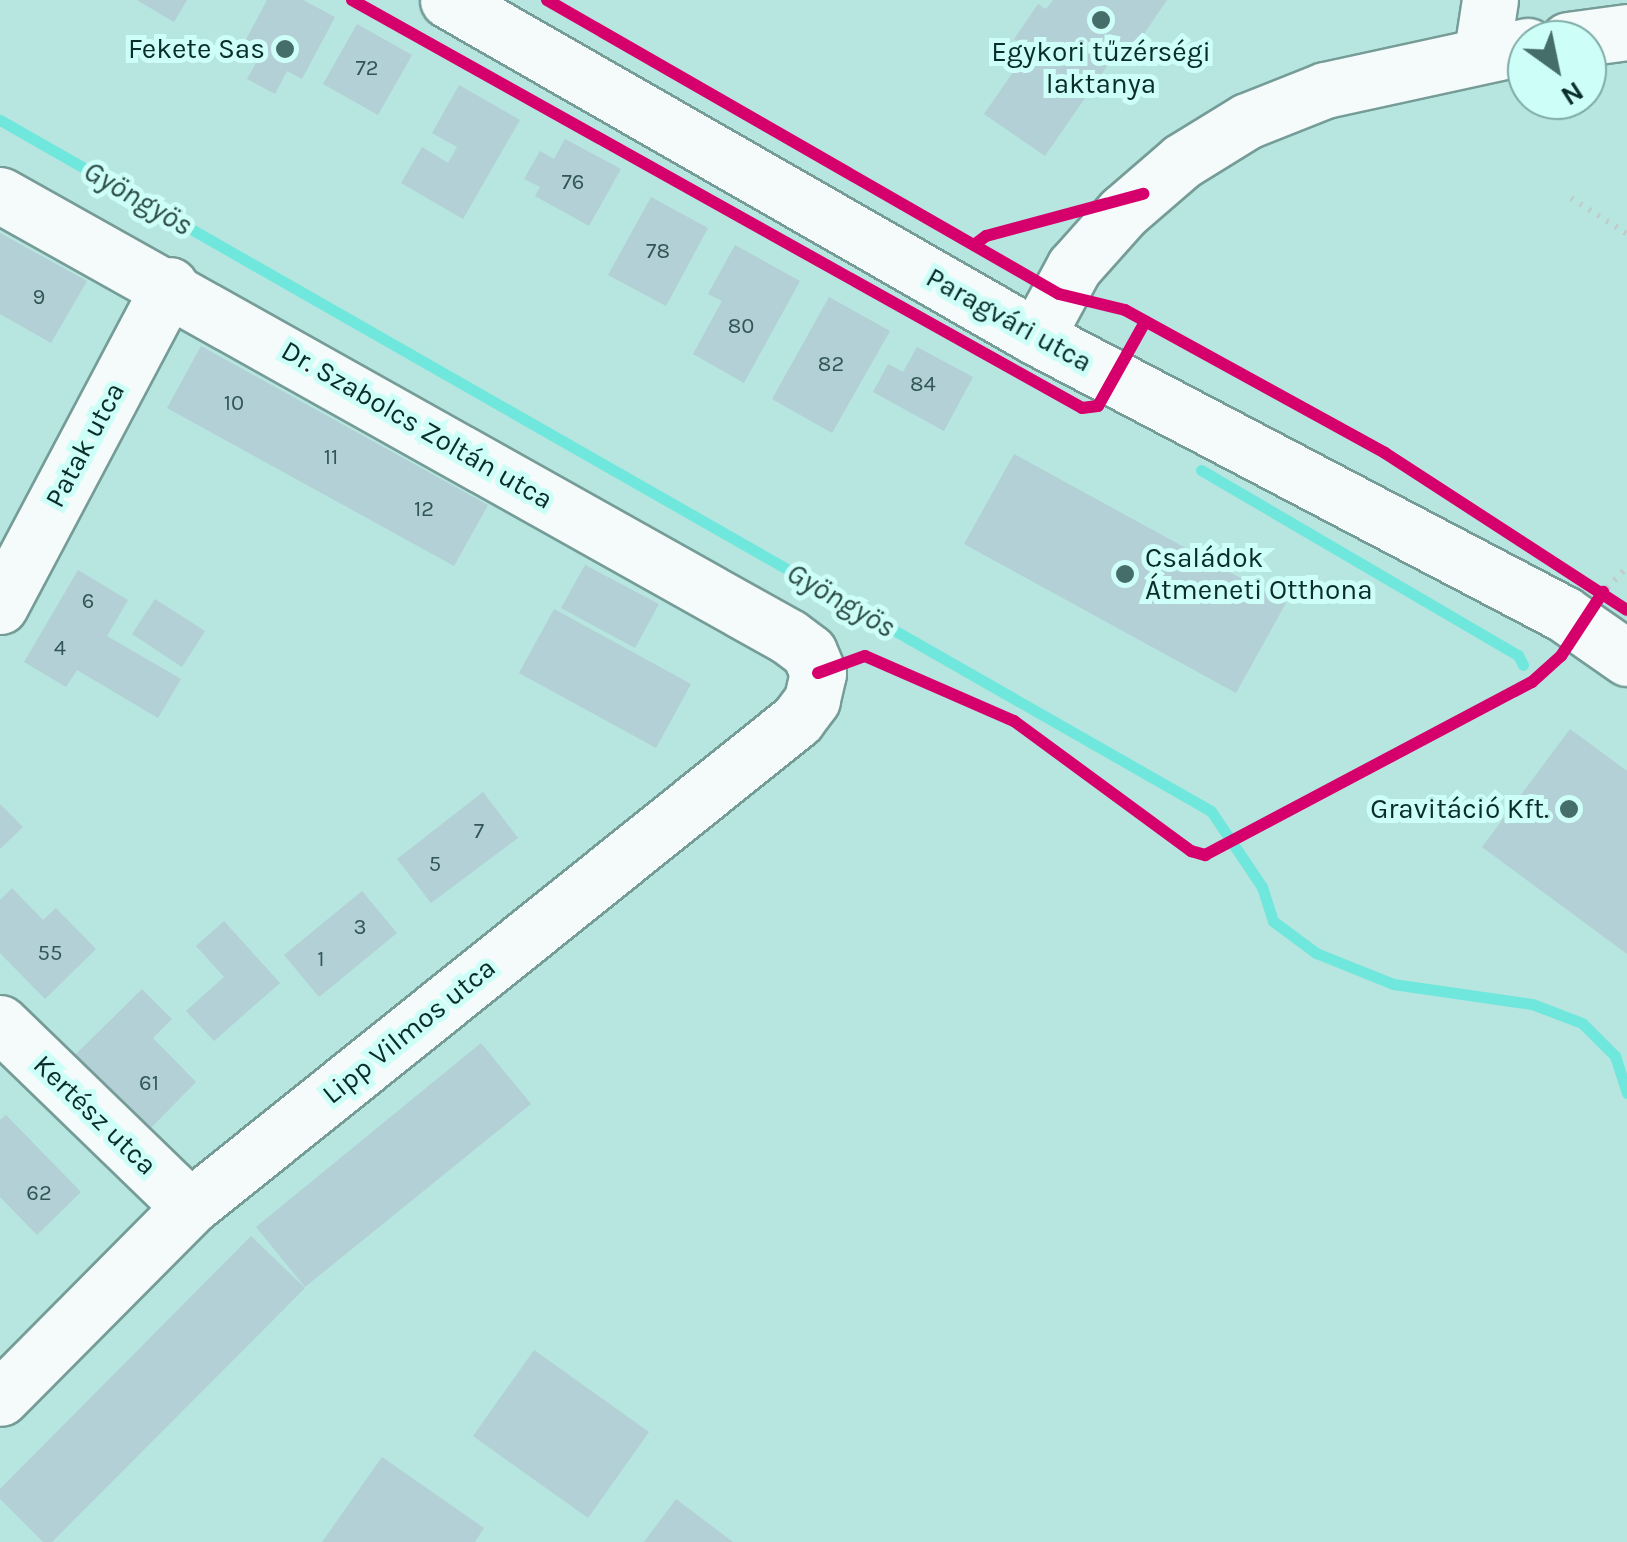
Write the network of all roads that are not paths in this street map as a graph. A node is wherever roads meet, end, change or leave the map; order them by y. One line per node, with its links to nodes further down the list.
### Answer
1 (448, 0): 5 (street, Paragvári utca)
2 (1500, 33): 5 (street)
3 (0, 195): 4 (street, Dr. Szabolcs Zoltán utca)
4 (170, 285): 6 (street, Patak utca); 8 (street, Dr. Szabolcs Zoltán utca)
5 (1036, 337): 7 (street, Paragvári utca)
6 (0, 606)
7 (1627, 658)
8 (818, 673): 10 (street, Lipp Vilmos utca)
9 (0, 1023): 10 (street, Kertész utca)
10 (190, 1207): 11 (street, Lipp Vilmos utca)
11 (0, 1398)

